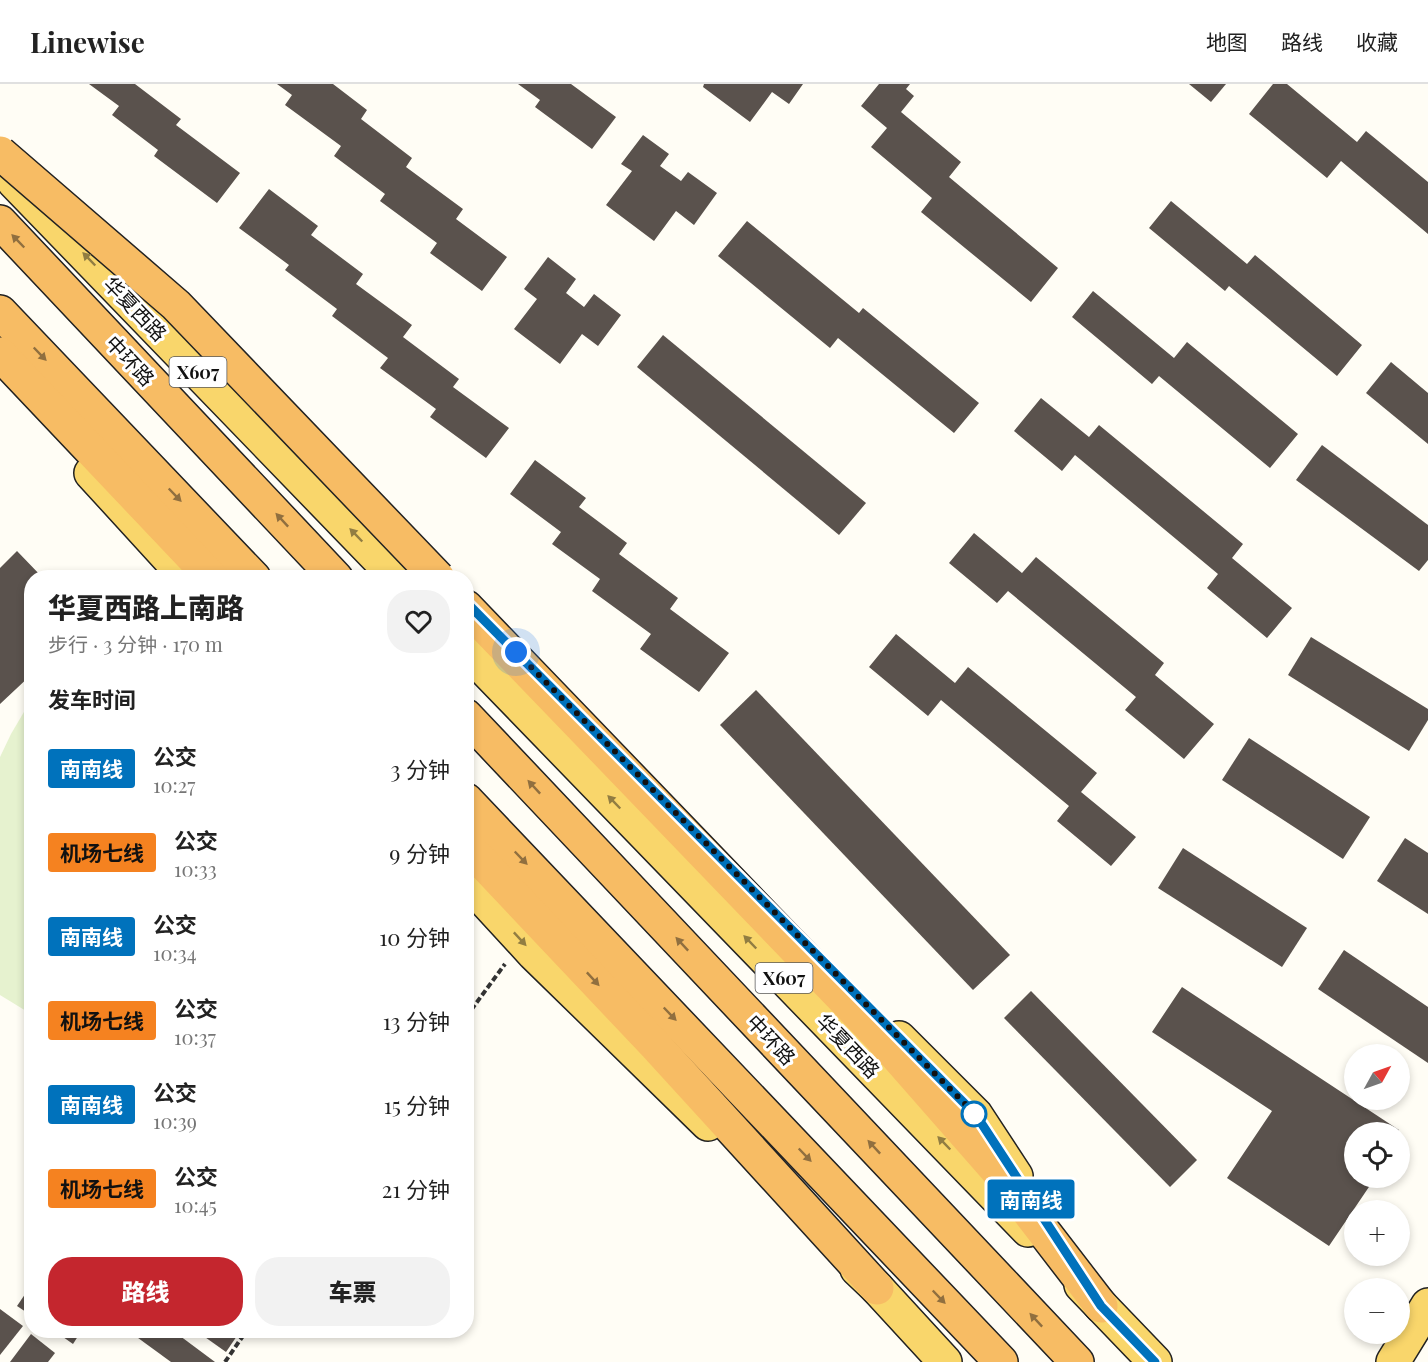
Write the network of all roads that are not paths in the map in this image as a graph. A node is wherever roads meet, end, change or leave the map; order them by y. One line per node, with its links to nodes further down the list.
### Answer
1 (0, 136): 13 (main road)
2 (0, 153): 14 (highway, bridge)
3 (0, 167): 12 (main road, 华夏西路 / X607, one-way to 3)
4 (0, 222): 11 (highway, 中环路, one-way to 4)
5 (0, 312): 10 (highway, one-way to 10)
6 (0, 354): 9 (highway)
7 (0, 375): 8 (main road)
8 (180, 570)
9 (204, 570)
10 (246, 570)
11 (328, 570)
12 (389, 570)
13 (432, 570)
14 (432, 570)
15 (474, 610): 24 (main road)
16 (474, 615): 24 (highway)
17 (474, 658): 24 (main road, 华夏西路 / X607, one-way to 17)
18 (474, 724): 27 (highway, 中环路, one-way to 18)
19 (474, 808): 26 (highway, one-way to 26)
20 (474, 853): 22 (highway, one-way to 22)
21 (474, 889): 22 (main road, one-way to 22)
22 (877, 1288): 25 (main road)
23 (1428, 1305): 29 (main road)
24 (1101, 1306): 28 (main road, 华夏西路 / X607)
25 (945, 1362)
26 (1001, 1362)
27 (1077, 1362)
28 (1155, 1362)
29 (1393, 1362)

